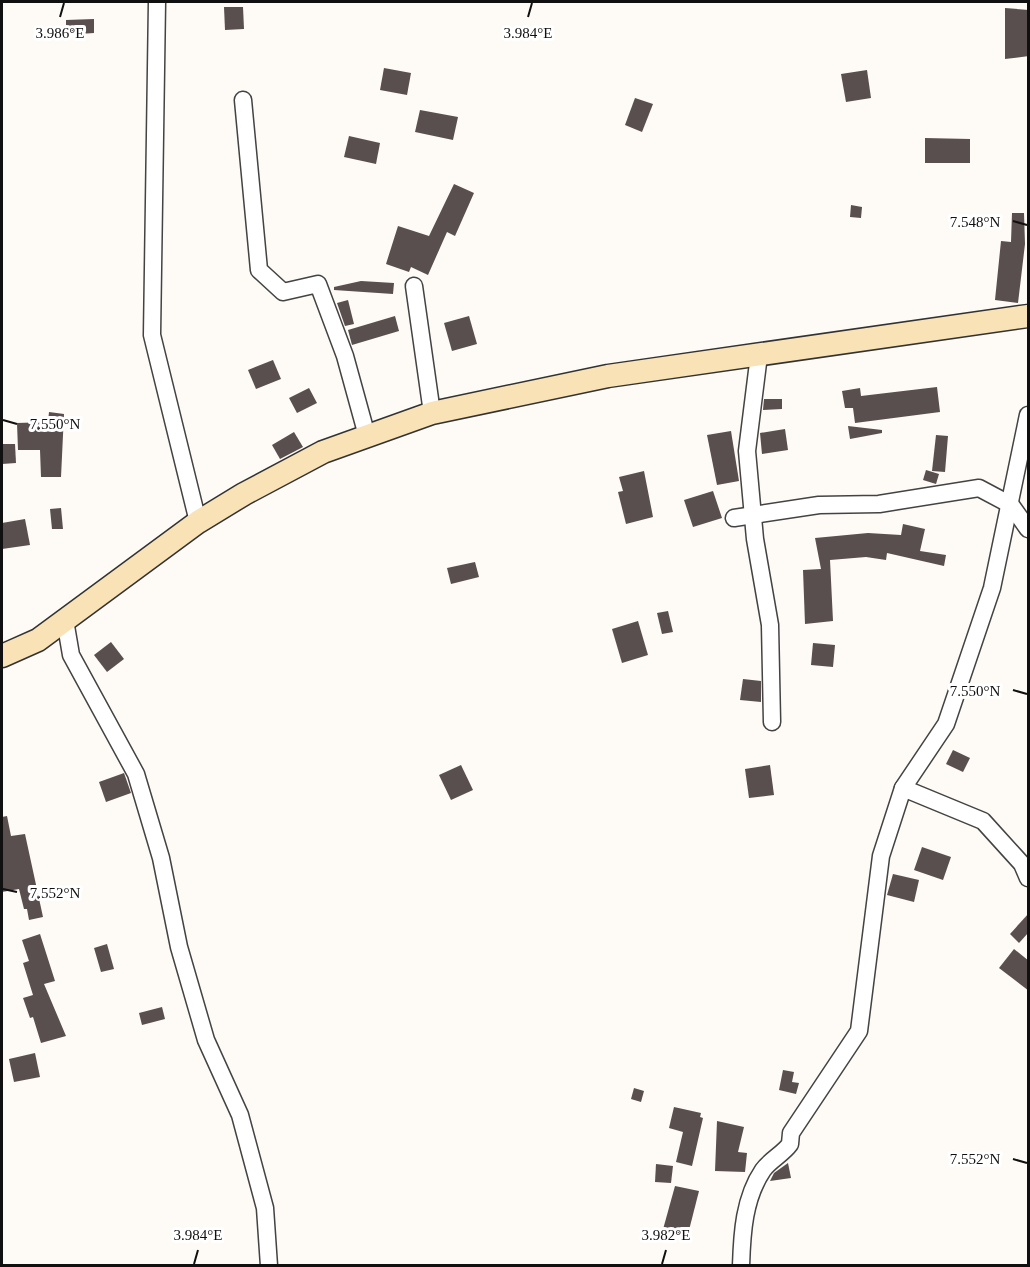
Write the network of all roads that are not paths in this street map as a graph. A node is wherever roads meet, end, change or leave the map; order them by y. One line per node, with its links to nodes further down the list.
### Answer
1 (157, 2): 12 (street)
2 (243, 100): 8 (street)
3 (414, 286): 6 (street)
4 (1029, 316): 5 (main road)
5 (759, 355): 6 (main road); 10 (street)
6 (432, 413): 8 (main road)
7 (1029, 415): 9 (street)
8 (367, 436): 12 (main road)
9 (1011, 505): 10 (street); 13 (street); 17 (street)
10 (753, 516): 11 (street); 16 (street)
11 (734, 518)
12 (198, 522): 14 (main road)
13 (1029, 530)
14 (65, 620): 15 (main road); 19 (street)
15 (2, 656)
16 (772, 722)
17 (903, 788): 18 (street); 20 (street)
18 (1029, 878)
19 (269, 1266)
20 (741, 1266)

